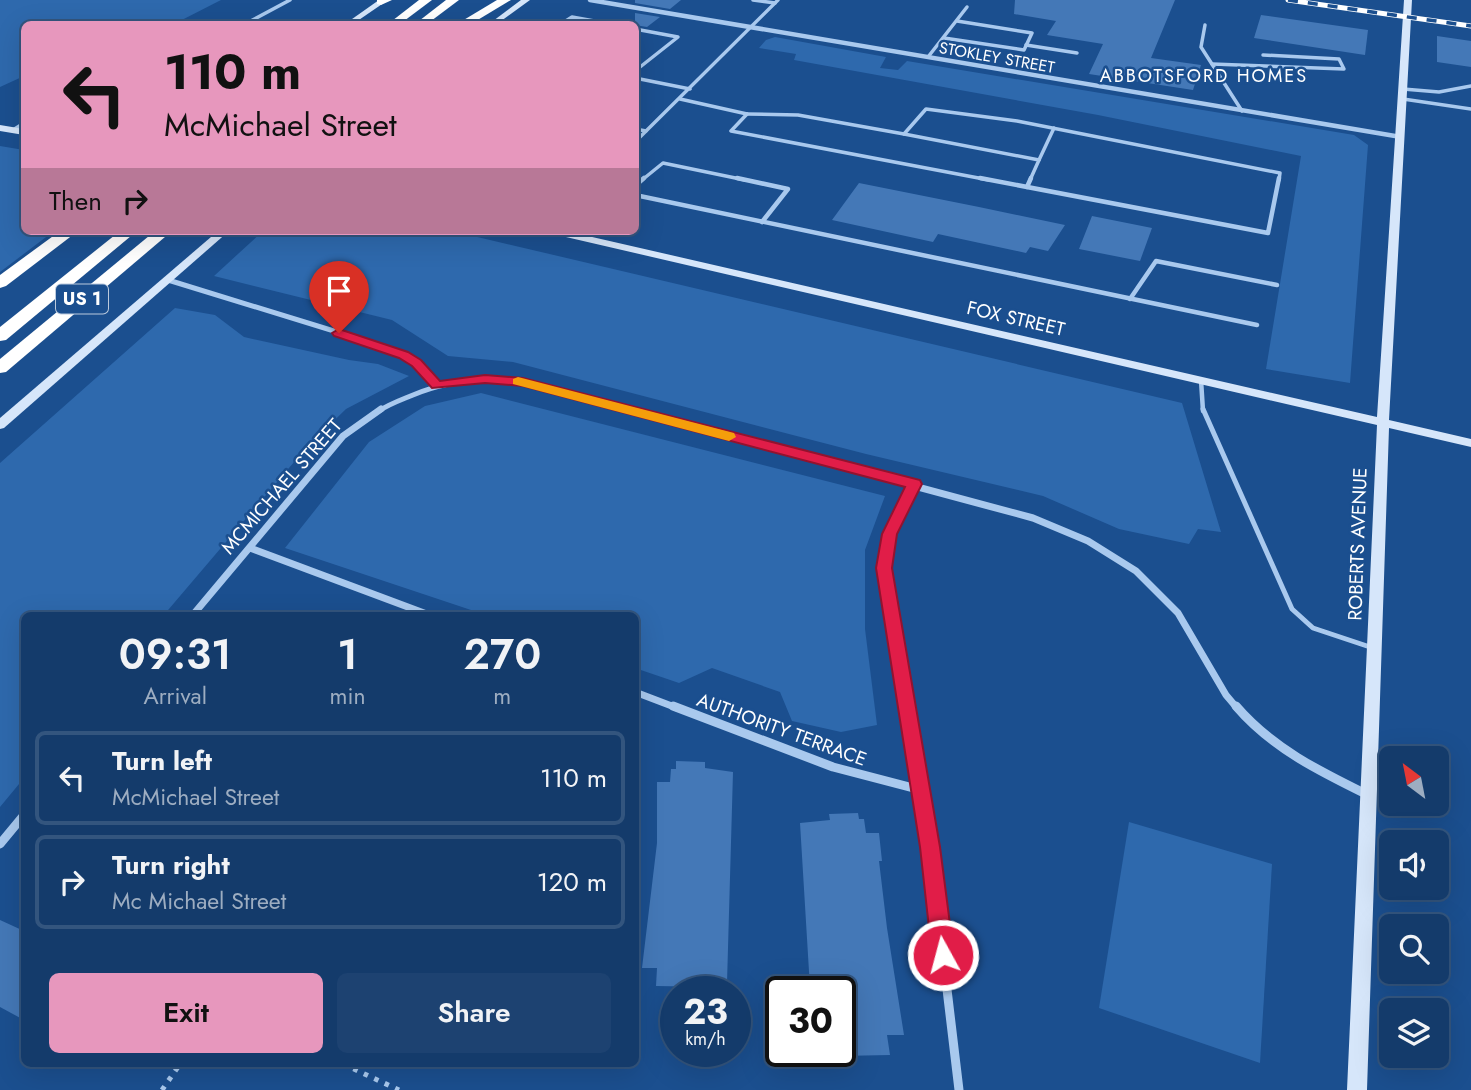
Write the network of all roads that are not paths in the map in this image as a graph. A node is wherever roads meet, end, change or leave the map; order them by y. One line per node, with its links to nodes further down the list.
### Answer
1 (290, 0): 12 (lane)
2 (426, 0): 14 (highway)
3 (453, 0): 15 (highway)
4 (505, 0): 16 (highway)
5 (526, 0): 17 (main road)
6 (590, 0): 22 (street, STOKLEY STREET)
7 (753, 0): 10 (lane)
8 (1408, 0): 34 (main road, ROBERTS AVENUE)
9 (384, 1): 13 (main road)
10 (777, 2): 22 (lane)
11 (967, 7): 20 (lane)
12 (251, 21)
13 (354, 21)
14 (397, 21)
15 (424, 21)
16 (468, 21)
17 (497, 21)
18 (566, 21): 19 (lane)
19 (594, 21)
20 (957, 21): 24 (lane); 25 (lane)
21 (1205, 25): 29 (lane)
22 (750, 27): 28 (street, STOKLEY STREET); 33 (lane)
23 (639, 30): 30 (lane)
24 (944, 38): 25 (lane); 28 (lane)
25 (1026, 45): 26 (lane)
26 (1077, 53)
27 (1263, 55): 29 (lane)
28 (929, 57): 37 (street, STOKLEY STREET)
29 (1212, 64): 37 (lane)
30 (639, 68)
31 (639, 79): 33 (lane)
32 (1471, 86): 34 (lane)
33 (690, 89): 35 (lane)
34 (1403, 94): 36 (lane); 47 (main road, ROBERTS AVENUE)
35 (680, 99): 38 (lane); 45 (lane)
36 (1471, 109)
37 (1242, 110): 47 (street, STOKLEY STREET)
38 (747, 114): 46 (lane); 51 (lane)
39 (21, 126): 42 (lane)
40 (0, 128): 42 (main road)
41 (1054, 128): 46 (lane); 49 (lane); 51 (lane)
42 (13, 130): 44 (main road)
43 (639, 130): 45 (lane)
44 (21, 131)
45 (646, 131): 48 (lane)
46 (904, 134): 49 (lane)
47 (1401, 137): 68 (main road, ROBERTS AVENUE)
48 (639, 138)
49 (1039, 160): 51 (lane)
50 (639, 183): 53 (lane)
51 (1027, 187)
52 (639, 196): 53 (lane)
53 (762, 222): 62 (lane)
54 (65, 235): 60 (highway)
55 (124, 235): 64 (highway, US 1)
56 (159, 235): 65 (highway, US 1)
57 (219, 235): 59 (main road)
58 (570, 235): 66 (main road, FOX STREET)
59 (167, 280): 67 (street); 69 (main road)
60 (0, 283)
61 (1277, 285): 62 (lane)
62 (1130, 299): 63 (lane)
63 (1257, 325)
64 (0, 336)
65 (0, 368)
66 (1200, 380): 68 (main road, FOX STREET); 75 (lane)
67 (437, 385): 71 (street, MCMICHAEL STREET); 72 (street, MCMICHAEL STREET)
68 (1383, 422): 70 (main road, FOX STREET); 75 (main road, ROBERTS AVENUE)
69 (0, 425)
70 (1471, 443)
71 (914, 484): 77 (street); 78 (street, MCMICHAEL STREET)
72 (250, 548): 73 (street, MCMICHAEL STREET); 74 (street)
73 (195, 612)
74 (421, 612)
75 (1373, 648): 78 (main road, ROBERTS AVENUE)
76 (639, 694): 77 (street, AUTHORITY TERRACE)
77 (921, 790): 81 (street)
78 (1368, 795): 82 (main road, ROBERTS AVENUE)
79 (21, 819): 80 (street)
80 (0, 844)
81 (959, 1090)
82 (1357, 1090)

